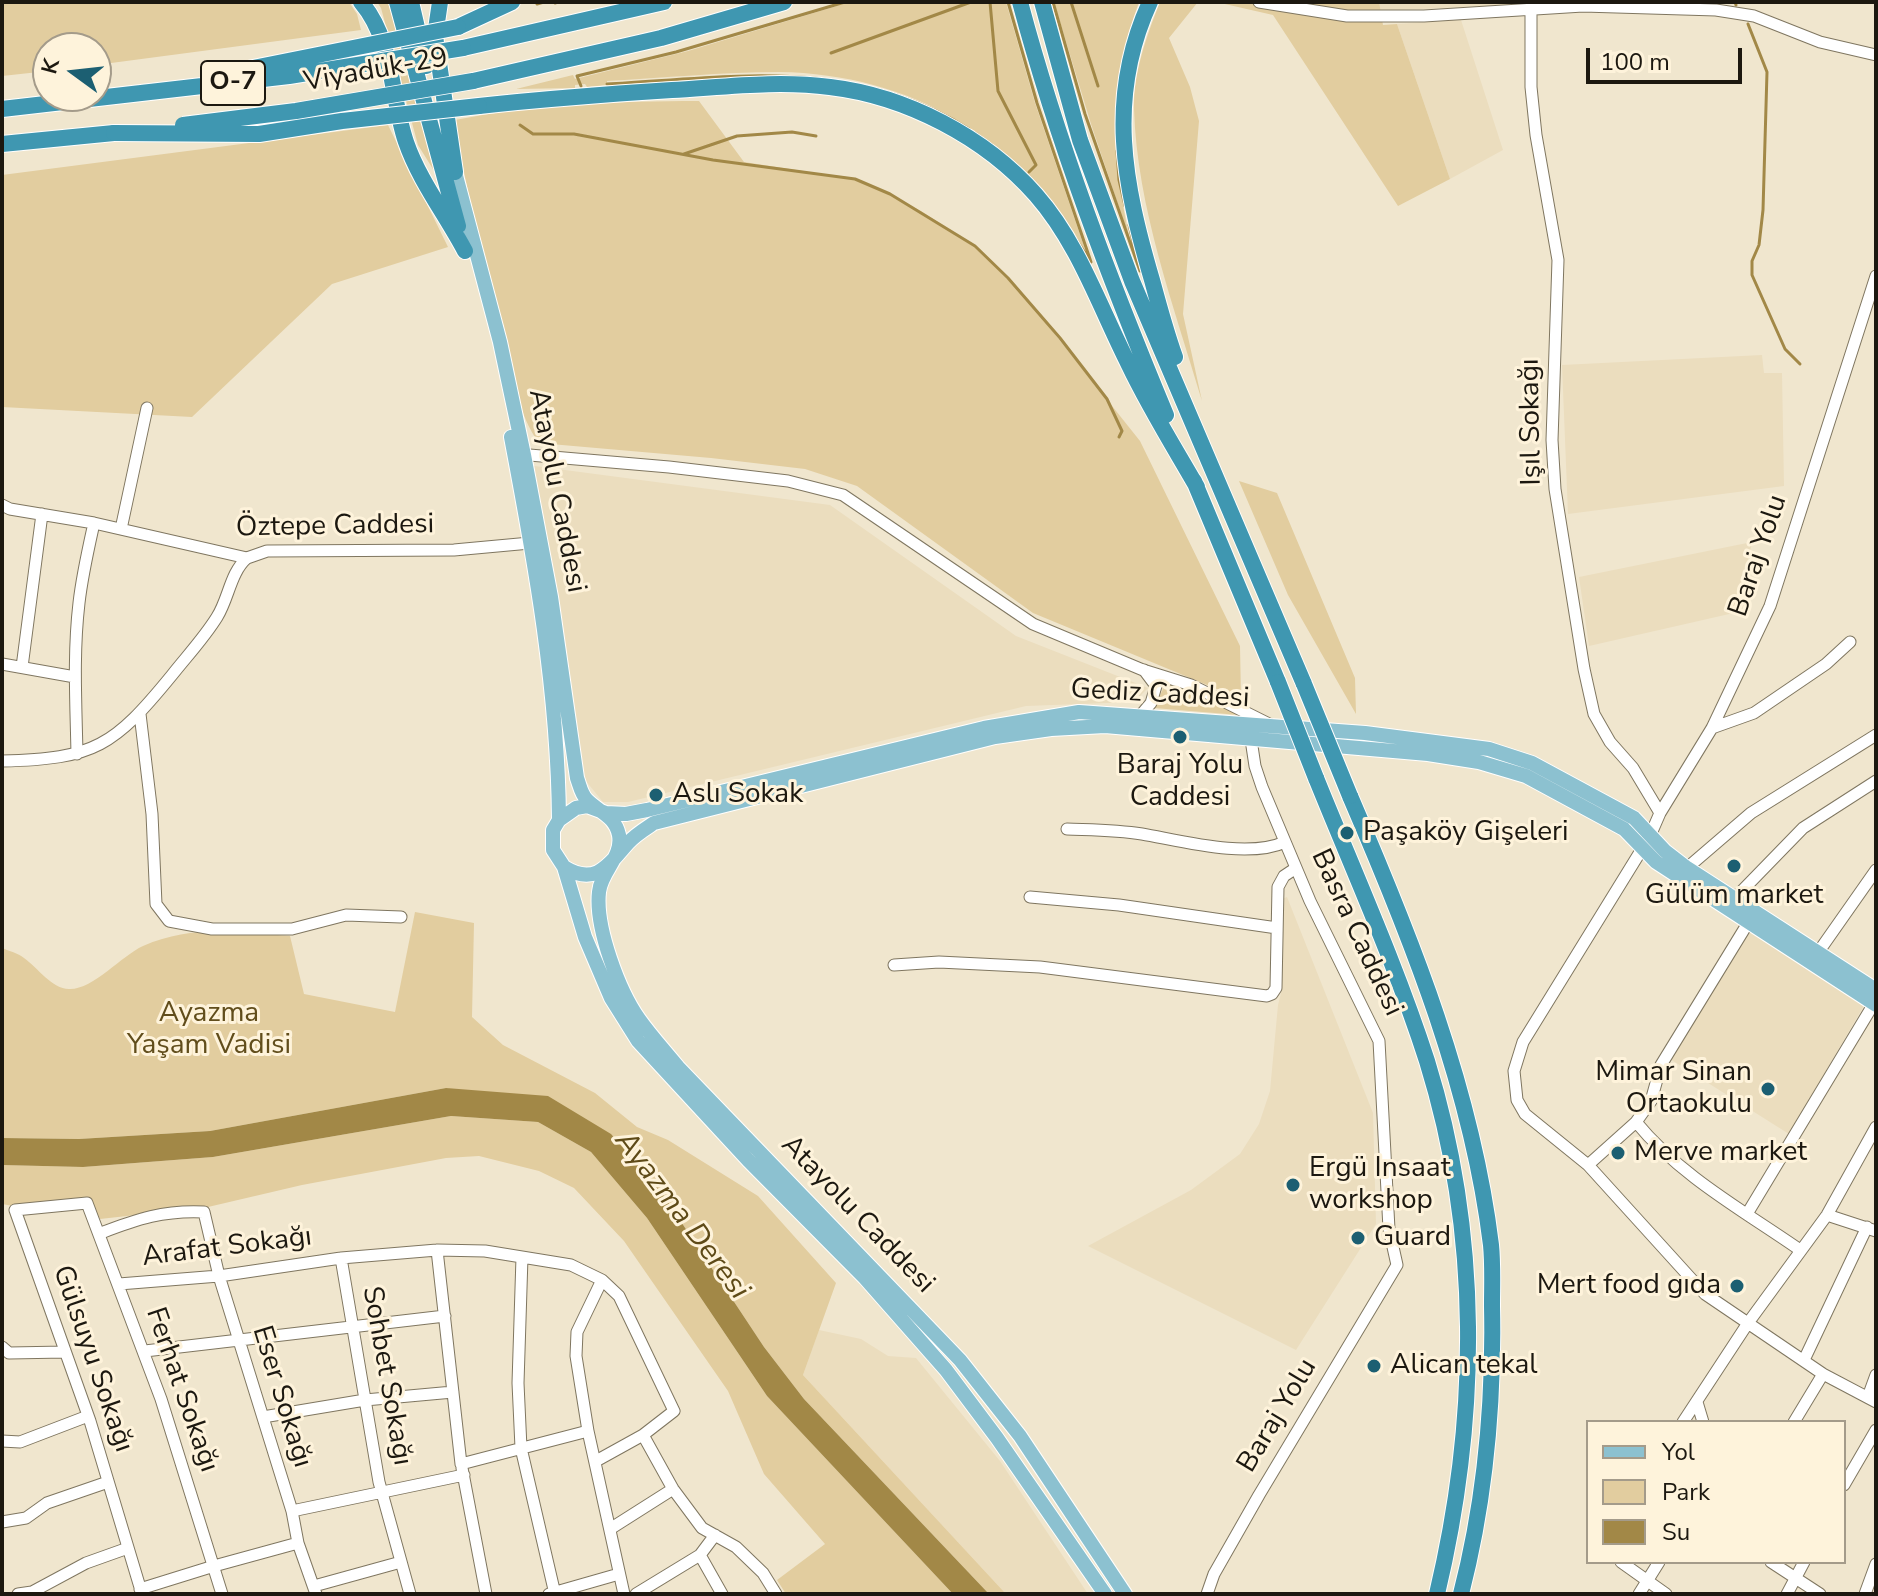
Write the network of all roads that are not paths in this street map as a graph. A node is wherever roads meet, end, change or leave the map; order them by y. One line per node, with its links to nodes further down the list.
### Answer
1 (361, 2): 20 (highway)
2 (397, 2): 20 (highway)
3 (411, 2): 19 (highway)
4 (440, 2): 19 (highway)
5 (512, 2): 14 (highway, bridge)
6 (664, 2): 14 (highway, Viyadük-29 / O-7, bridge)
7 (784, 2): 17 (highway, Viyadük-29 / O-7, bridge)
8 (1020, 2): 24 (highway)
9 (1042, 2): 26 (highway)
10 (1150, 2): 26 (highway)
11 (1259, 2): 12 (street)
12 (1531, 8): 13 (street); 47 (street, Işıl Sokağı)
13 (1876, 55)
14 (112, 98)
15 (32, 106): 16 (highway, Viyadük-29 / O-7, bridge)
16 (2, 109)
17 (114, 133): 18 (highway, Viyadük-29 / O-7); 24 (highway, bridge)
18 (2, 144)
19 (455, 172): 23 (main road, Atayolu Caddesi)
20 (465, 251): 23 (main road, Atayolu Caddesi)
21 (1876, 276): 40 (street, Baraj Yolu)
22 (147, 408): 29 (street)
23 (519, 454): 30 (main road, Atayolu Caddesi); 35 (street); 46 (main road, Atayolu Caddesi)
24 (1197, 487): 142 (highway, bridge)
25 (5, 510): 27 (street, Öztepe Caddesi)
26 (1231, 513): 143 (highway, bridge)
27 (42, 514): 28 (street, Öztepe Caddesi); 34 (street)
28 (94, 523): 29 (street, Öztepe Caddesi); 36 (street)
29 (121, 529): 31 (street, Öztepe Caddesi)
30 (530, 543): 31 (street, Öztepe Caddesi); 48 (main road, Atayolu Caddesi)
31 (247, 558): 37 (street)
32 (1850, 642): 40 (street)
33 (2, 664): 34 (street)
34 (22, 667): 36 (street)
35 (1143, 670): 38 (street); 39 (street)
36 (75, 677): 43 (street)
37 (140, 714): 43 (street); 59 (street)
38 (1140, 716): 41 (main road, Gediz Caddesi); 46 (main road, Gediz Caddesi)
39 (1276, 727): 41 (main road, Gediz Caddesi); 51 (main road, Gediz Caddesi)
40 (1712, 728): 47 (street, Baraj Yolu)
41 (1250, 731): 50 (street, Basra Caddesi); 51 (main road, Gediz Caddesi); 52 (main road, Gediz Caddesi)
42 (1876, 735): 55 (street)
43 (77, 754): 44 (street)
44 (2, 761)
45 (1876, 781): 58 (street)
46 (606, 813): 48 (main road); 52 (main road, Atayolu Caddesi)
47 (1660, 813): 51 (street, Baraj Yolu)
48 (559, 820): 53 (main road, Atayolu Caddesi)
49 (1067, 829): 50 (street)
50 (1285, 842): 54 (street, Basra Caddesi)
51 (1646, 842): 55 (main road); 60 (main road); 67 (street, Baraj Yolu)
52 (613, 861): 53 (main road); 140 (main road, Atayolu Caddesi)
53 (564, 867): 139 (main road, Atayolu Caddesi)
54 (1296, 868): 61 (street); 77 (street, Basra Caddesi)
55 (1687, 868): 58 (main road)
56 (1876, 870): 62 (street)
57 (1030, 897): 61 (street)
58 (1733, 900): 62 (main road)
59 (401, 917)
60 (1748, 923): 64 (main road); 65 (street)
61 (1277, 928): 63 (street)
62 (1817, 954): 64 (main road)
63 (894, 965)
64 (1875, 1000): 69 (street)
65 (1636, 1122): 67 (street); 69 (street)
66 (1876, 1127): 70 (street)
67 (1588, 1165): 82 (street, Baraj Yolu)
68 (87, 1203): 72 (street, Ferhat Sokağı); 87 (street, Gülsuyu Sokağı)
69 (1747, 1214): 74 (street)
70 (1827, 1215): 71 (street); 74 (street)
71 (1872, 1229): 88 (street)
72 (101, 1233): 78 (street, Eser Sokağı); 80 (street, Ferhat Sokağı)
73 (437, 1250): 75 (street, Sohbet Sokağı); 76 (street, Sohbet Sokağı); 81 (street)
74 (1800, 1250): 82 (street)
75 (522, 1257): 79 (street, Sohbet Sokağı); 104 (street)
76 (341, 1258): 78 (street, Arafat Sokağı); 83 (street, Sohbet Sokağı)
77 (1397, 1265): 141 (street, Baraj Yolu)
78 (219, 1276): 80 (street, Arafat Sokağı); 84 (street, Eser Sokağı)
79 (602, 1280): 101 (street); 102 (street)
80 (119, 1284): 86 (street, Ferhat Sokağı)
81 (445, 1316): 83 (street); 91 (street)
82 (1748, 1323): 88 (street, Baraj Yolu); 94 (street)
83 (353, 1327): 84 (street); 93 (street, Sohbet Sokağı)
84 (239, 1341): 86 (street); 96 (street, Eser Sokağı)
85 (2, 1347): 87 (street)
86 (145, 1351): 123 (street, Ferhat Sokağı)
87 (65, 1352): 95 (street, Gülsuyu Sokağı)
88 (1804, 1360): 89 (street, Baraj Yolu)
89 (1823, 1374): 92 (street, Baraj Yolu); 99 (street)
90 (1876, 1375): 92 (street)
91 (453, 1392): 93 (street); 106 (street)
92 (1872, 1399)
93 (365, 1400): 96 (street); 110 (street, Sohbet Sokağı)
94 (1697, 1402): 97 (street); 98 (street)
95 (88, 1416): 103 (street); 107 (street, Gülsuyu Sokağı)
96 (263, 1417): 111 (street, Eser Sokağı)
97 (1684, 1420)
98 (1702, 1420)
99 (1795, 1420)
100 (1876, 1430): 108 (street)
101 (588, 1431): 104 (street); 105 (street)
102 (643, 1435): 105 (street); 109 (street)
103 (2, 1441)
104 (521, 1448): 106 (street); 135 (street)
105 (596, 1461): 113 (street)
106 (462, 1469): 110 (street); 134 (street)
107 (108, 1482): 112 (street); 116 (street, Gülsuyu Sokağı)
108 (1846, 1482)
109 (673, 1489): 113 (street); 114 (street)
110 (382, 1493): 111 (street); 118 (street, Sohbet Sokağı)
111 (292, 1511): 115 (street, Eser Sokağı)
112 (2, 1522)
113 (610, 1529): 125 (street)
114 (715, 1535): 117 (street); 130 (street)
115 (298, 1543): 123 (street); 128 (street, Eser Sokağı)
116 (128, 1548): 129 (street, Gülsuyu Sokağı); 131 (street)
117 (700, 1555): 137 (street); 138 (street)
118 (401, 1562): 128 (street); 133 (street, Sohbet Sokağı)
119 (1624, 1564): 127 (street)
120 (1658, 1564): 127 (street)
121 (1774, 1564): 126 (street)
122 (1803, 1564): 126 (street)
123 (214, 1566): 129 (street); 132 (street, Ferhat Sokağı)
124 (1875, 1569): 148 (street)
125 (619, 1574): 135 (street); 136 (street)
126 (1795, 1580): 146 (street); 147 (street)
127 (1648, 1581): 144 (street); 145 (street)
128 (315, 1590)
129 (141, 1592)
130 (774, 1593)
131 (18, 1594)
132 (222, 1594)
133 (410, 1594)
134 (486, 1594)
135 (553, 1594)
136 (624, 1594)
137 (636, 1594)
138 (722, 1594)
139 (1105, 1594)
140 (1125, 1594)
141 (1207, 1594)
142 (1437, 1594)
143 (1461, 1594)
144 (1639, 1594)
145 (1666, 1594)
146 (1787, 1594)
147 (1820, 1594)
148 (1865, 1594)

